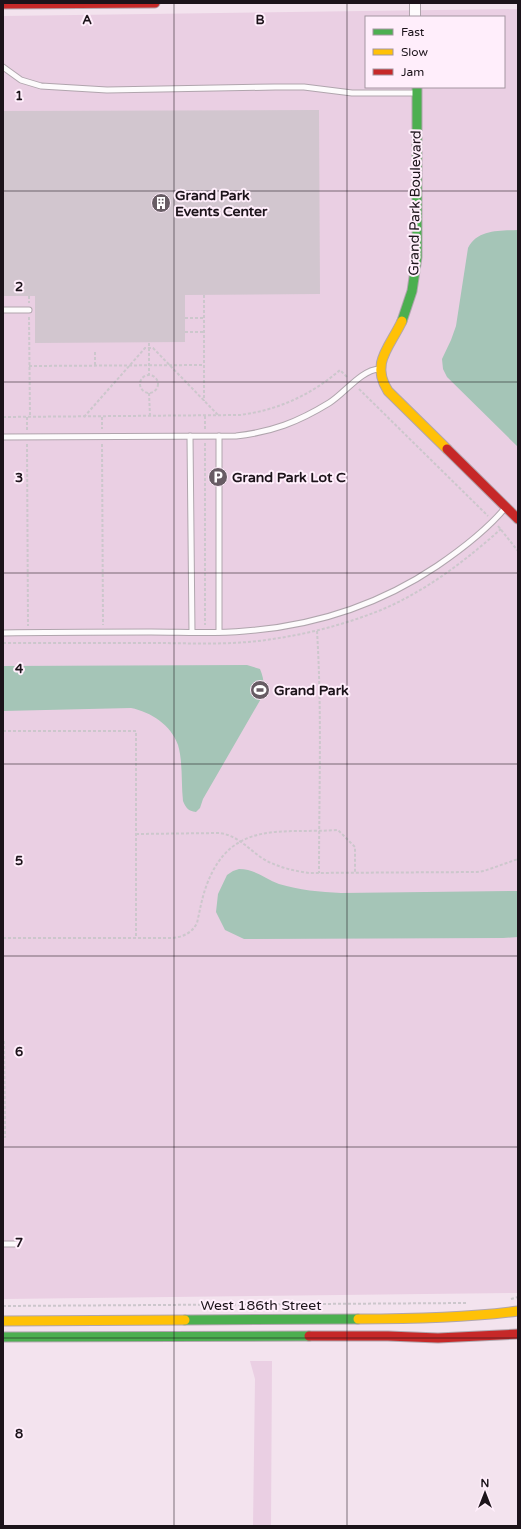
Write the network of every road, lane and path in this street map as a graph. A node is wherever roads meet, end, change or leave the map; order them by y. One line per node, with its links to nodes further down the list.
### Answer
1 (155, 3): 3 (street)
2 (415, 3): 4 (street)
3 (3, 4)
4 (415, 16)
5 (3, 67): 6 (lane)
6 (417, 90): 24 (street, Grand Park Boulevard)
7 (204, 295): 12 (path)
8 (29, 296): 10 (path)
9 (3, 310): 10 (lane)
10 (29, 310): 19 (path)
11 (185, 318): 12 (path)
12 (204, 318): 14 (path)
13 (185, 332): 14 (path)
14 (204, 332): 18 (path)
15 (149, 343): 16 (path)
16 (149, 348): 21 (path); 22 (path); 23 (path)
17 (95, 352): 20 (path)
18 (204, 365): 23 (path); 27 (path)
19 (30, 366): 20 (path); 37 (path)
20 (95, 366): 21 (path)
21 (130, 366): 22 (path); 31 (path)
22 (149, 366): 23 (path); 25 (path)
23 (170, 366): 27 (path)
24 (380, 369): 35 (lane); 39 (street)
25 (149, 375): 26 (path); 26 (path)
26 (149, 393): 28 (path)
27 (204, 401): 30 (path)
28 (150, 416)
29 (205, 416): 34 (path)
30 (219, 416)
31 (84, 417)
32 (102, 417): 38 (path)
33 (190, 436): 34 (lane); 38 (lane); 45 (lane)
34 (205, 436): 35 (lane); 46 (path)
35 (219, 436): 47 (lane)
36 (3, 437): 37 (lane)
37 (27, 437): 38 (lane); 43 (path)
38 (102, 437): 44 (path)
39 (506, 507): 40 (street); 47 (lane)
40 (518, 519)
41 (501, 529): 42 (path)
42 (316, 631): 52 (path); 54 (path)
43 (28, 632): 44 (lane); 48 (lane); 50 (path)
44 (103, 632): 45 (lane); 51 (path)
45 (192, 632): 46 (lane)
46 (205, 632): 47 (lane); 52 (path)
47 (219, 632)
48 (3, 633)
49 (3, 643): 50 (path)
50 (28, 643): 51 (path)
51 (103, 643): 52 (path)
52 (205, 643)
53 (3, 731): 55 (path)
54 (319, 832): 56 (path); 58 (path); 59 (path)
55 (136, 834): 56 (path); 61 (path)
56 (241, 842): 58 (path); 61 (path)
57 (518, 859): 59 (path)
58 (319, 873): 59 (path)
59 (356, 873)
60 (3, 938): 61 (path)
61 (136, 938)
62 (4, 1040): 63 (path)
63 (3, 1137)
64 (3, 1244): 65 (lane)
65 (16, 1244)
66 (518, 1297): 67 (path)
67 (505, 1300)
68 (473, 1303): 69 (path)
69 (3, 1306)
70 (518, 1311): 71 (street, West 186th Street)
71 (3, 1321)
72 (518, 1334): 73 (street)
73 (3, 1337)

